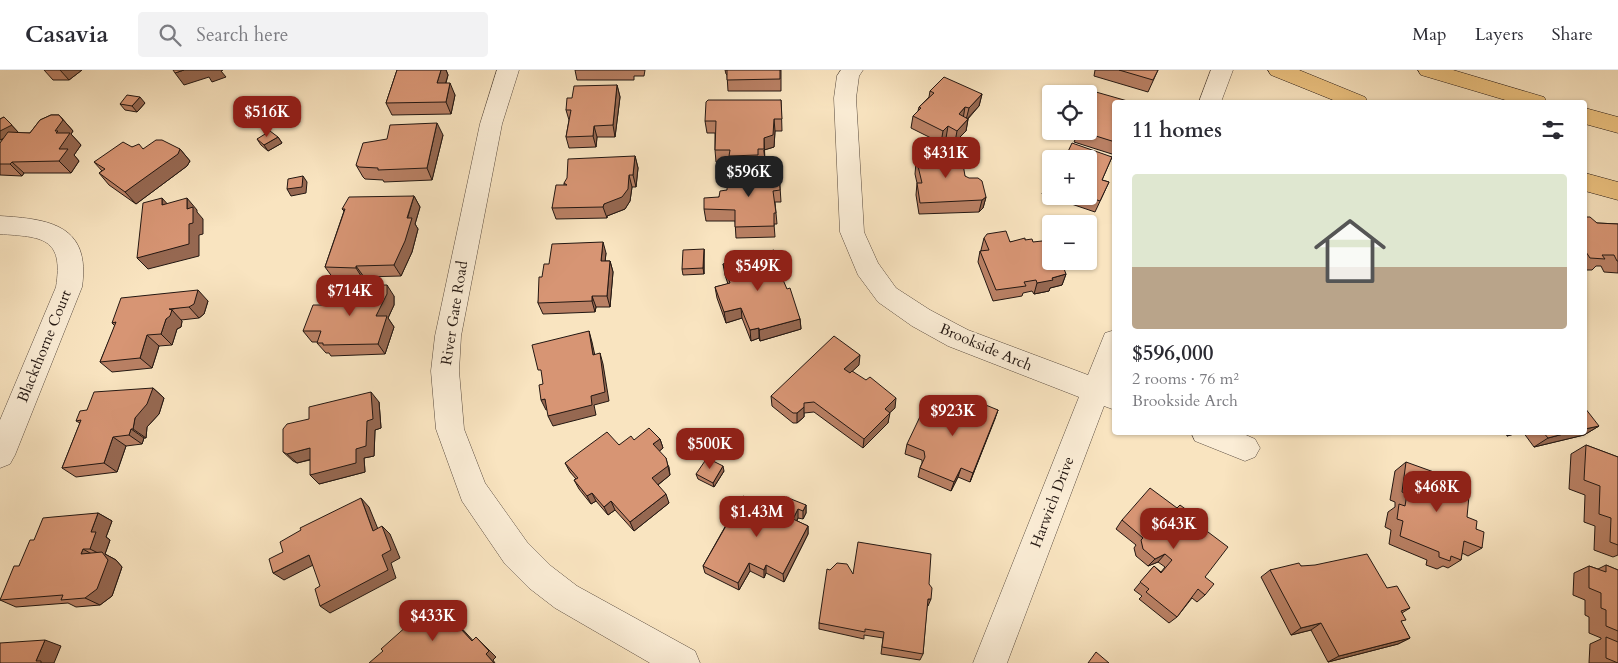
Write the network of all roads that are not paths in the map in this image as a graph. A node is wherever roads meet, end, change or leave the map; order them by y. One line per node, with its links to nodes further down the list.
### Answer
1 (508, 70): 19 (street, River Gate Road)
2 (852, 70): 15 (street, Brookside Arch)
3 (1222, 70): 6 (street)
4 (1279, 70): 7 (main road)
5 (1429, 70): 8 (main road)
6 (1211, 100)
7 (1352, 100)
8 (1529, 100)
9 (1587, 117): 10 (main road)
10 (1618, 125)
11 (1587, 183): 12 (main road)
12 (1618, 191)
13 (0, 225): 18 (street, Blackthorne Court)
14 (1112, 357): 15 (street, Harwich Drive)
15 (1105, 394): 20 (street, Harwich Drive)
16 (1212, 435): 17 (street)
17 (1245, 448)
18 (0, 455)
19 (683, 663)
20 (990, 663)

